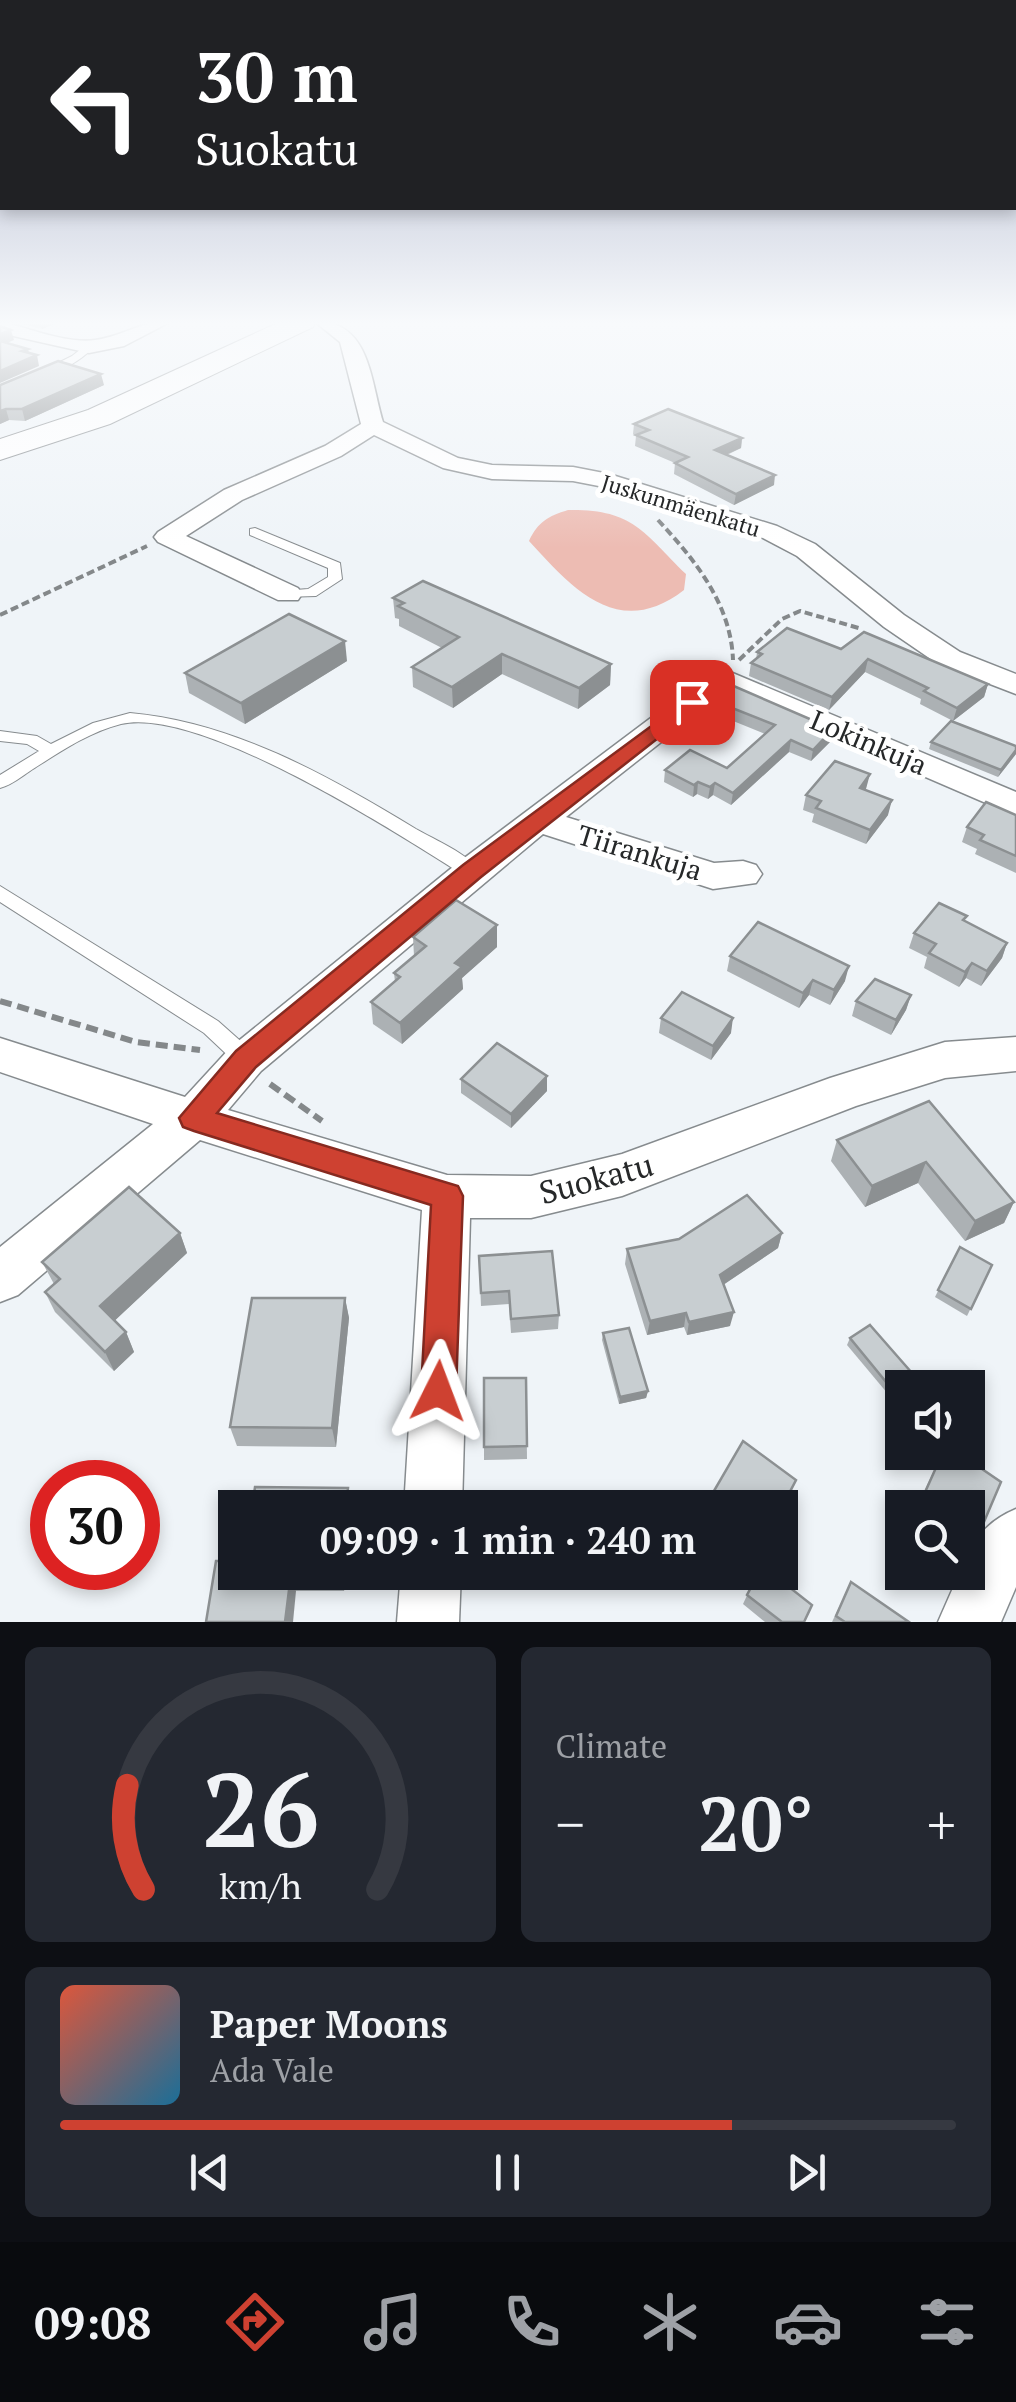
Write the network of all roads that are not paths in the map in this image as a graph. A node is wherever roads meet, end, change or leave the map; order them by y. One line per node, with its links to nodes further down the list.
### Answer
1 (146, 397): 4 (street)
2 (365, 397): 3 (street)
3 (373, 426): 6 (street); 7 (street, Juskunmäenkatu)
4 (0, 450)
5 (255, 532): 6 (lane)
6 (288, 594)
7 (1016, 685)
8 (0, 736): 9 (lane)
9 (50, 751): 10 (lane); 13 (lane)
10 (0, 783)
11 (1016, 805): 12 (street, Lokinkuja)
12 (538, 820): 13 (street); 14 (street, Tiirankuja)
13 (472, 871): 18 (street)
14 (743, 874)
15 (0, 894): 18 (lane)
16 (1016, 1054): 20 (street, Suokatu)
17 (0, 1055): 19 (street, Suokatu)
18 (246, 1059): 19 (street)
19 (194, 1118): 20 (street, Suokatu); 21 (street)
20 (447, 1196): 22 (street)
21 (0, 1278)
22 (435, 1490)
23 (1016, 1540): 26 (street)
24 (429, 1590): 25 (street)
25 (428, 1622)
26 (969, 1622)

